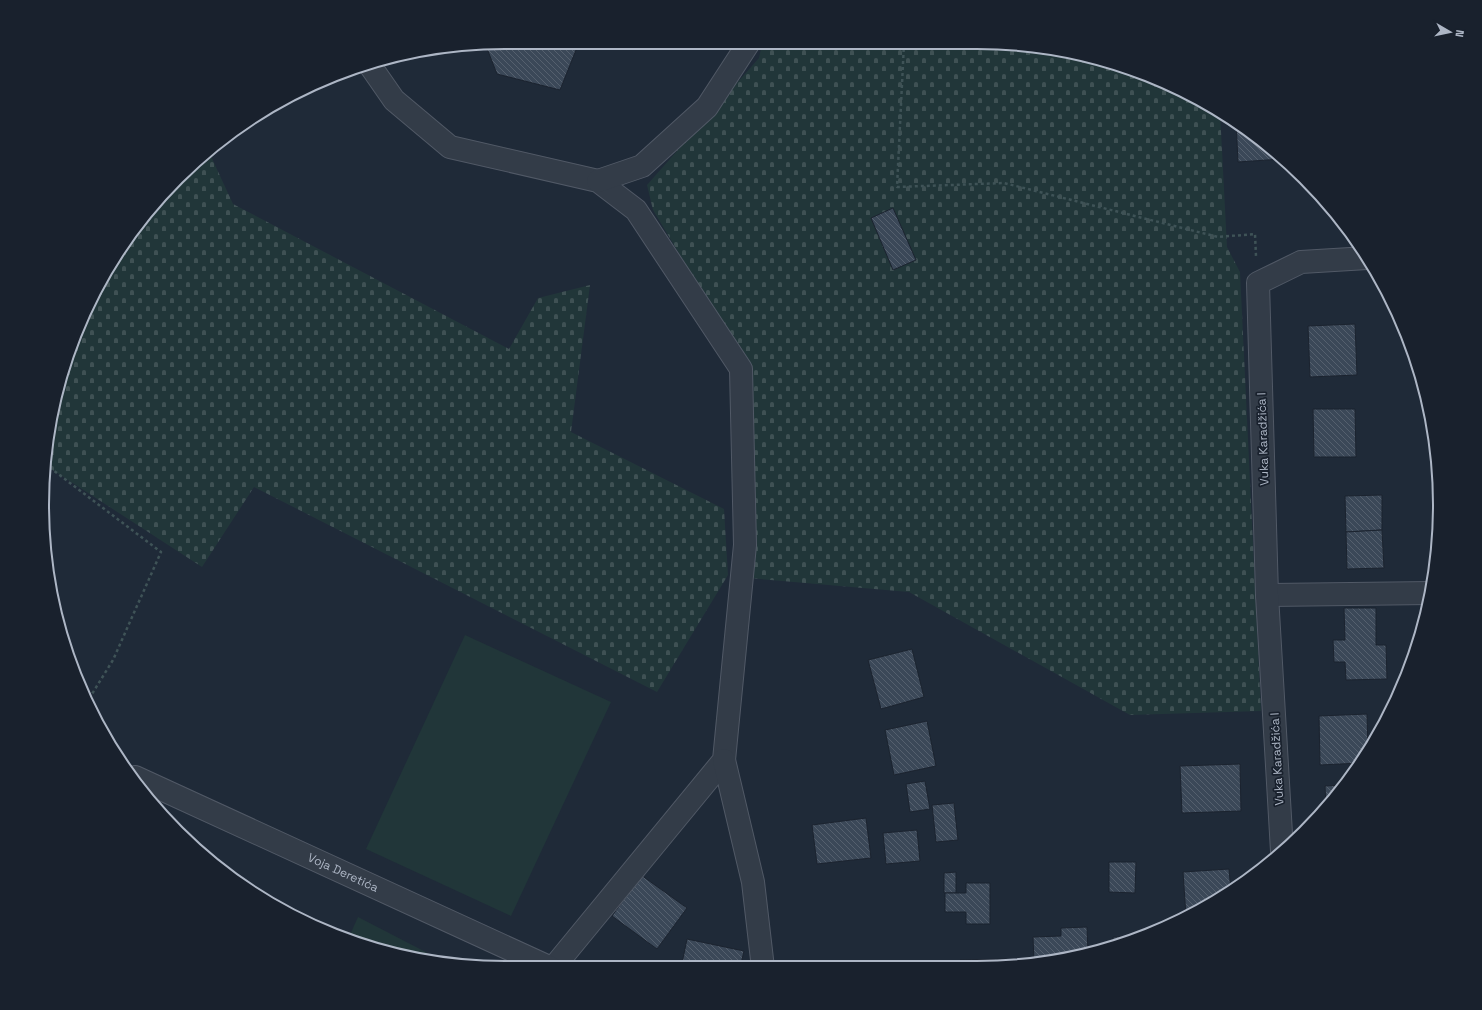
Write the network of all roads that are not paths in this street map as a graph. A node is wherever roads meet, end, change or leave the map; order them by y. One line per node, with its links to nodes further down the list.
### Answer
1 (745, 49): 3 (street)
2 (372, 69): 3 (street)
3 (598, 181): 7 (street)
4 (1358, 255): 6 (street, Vuka Karadžića I)
5 (1424, 593): 6 (street)
6 (1267, 595): 9 (street, Vuka Karadžića I)
7 (724, 760): 11 (street); 12 (street)
8 (141, 780): 10 (street, Voja Deretića)
9 (1282, 844)
10 (537, 961)
11 (558, 961)
12 (762, 961)

